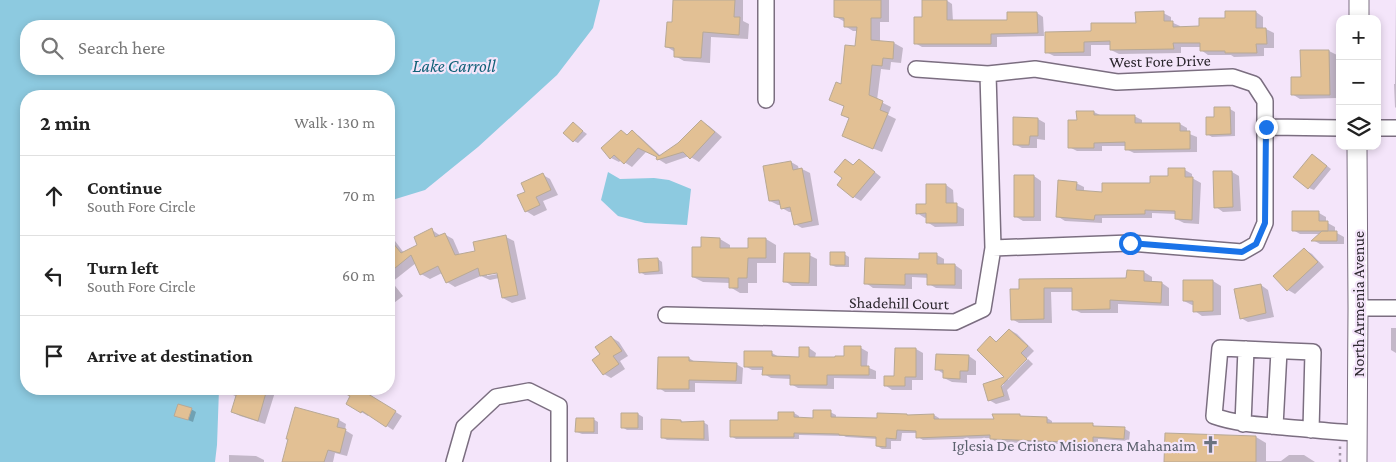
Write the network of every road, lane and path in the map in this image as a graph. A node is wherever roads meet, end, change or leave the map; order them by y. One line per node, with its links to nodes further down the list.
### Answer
1 (766, 0): 6 (street)
2 (1360, 0): 3 (main road)
3 (1359, 15)
4 (916, 69): 5 (street, West Fore Drive)
5 (988, 74): 7 (street, West Fore Drive); 12 (street, Shadehill Court)
6 (766, 100)
7 (1266, 127): 8 (street); 12 (street, West Fore Drive)
8 (1336, 128)
9 (1381, 128): 10 (street)
10 (1396, 128)
11 (1357, 150): 13 (main road, North Armenia Avenue)
12 (993, 248): 15 (street, Shadehill Court)
13 (1358, 308): 14 (street); 21 (main road, North Armenia Avenue)
14 (1396, 308)
15 (666, 315)
16 (1246, 349): 17 (street); 18 (street); 18 (street)
17 (1279, 351): 19 (street); 20 (street)
18 (1243, 424): 19 (street)
19 (1275, 426): 20 (street)
20 (1311, 430): 21 (street)
21 (1357, 433): 24 (main road, North Armenia Avenue)
22 (456, 458): 23 (street)
23 (559, 462)
24 (1357, 462)

